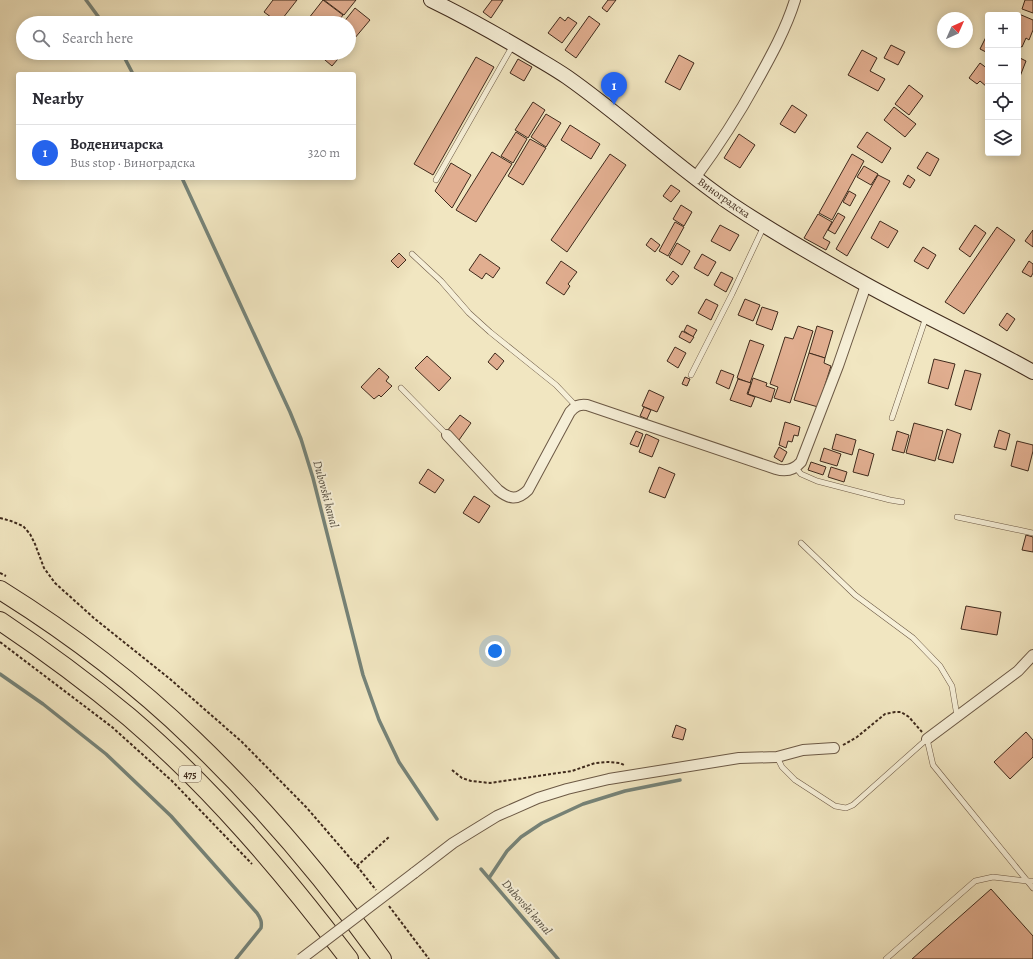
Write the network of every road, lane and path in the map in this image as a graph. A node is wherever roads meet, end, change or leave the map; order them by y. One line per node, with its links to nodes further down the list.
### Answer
1 (430, 0): 3 (street, Виноградска)
2 (796, 0): 4 (street)
3 (513, 44): 4 (street, Виноградска); 5 (lane)
4 (695, 178): 6 (street, Виноградска)
5 (436, 180)
6 (764, 225): 8 (street, Виноградска); 11 (lane)
7 (412, 254): 13 (lane)
8 (866, 285): 9 (street, Виноградска); 16 (street)
9 (926, 316): 10 (street, Виноградска); 14 (lane)
10 (1033, 372)
11 (691, 375)
12 (401, 388): 15 (lane)
13 (576, 406): 15 (street); 16 (street)
14 (892, 418)
15 (447, 435)
16 (796, 468): 17 (lane)
17 (902, 502)
18 (957, 517): 20 (lane)
19 (0, 518): 33 (path)
20 (1033, 533)
21 (801, 544): 26 (lane)
22 (0, 590): 42 (highway, 475)
23 (0, 622): 41 (highway, 475)
24 (0, 642): 34 (path)
25 (1033, 655): 26 (street)
26 (957, 716): 27 (street)
27 (927, 739): 28 (path); 29 (lane); 35 (lane)
28 (834, 748): 29 (street)
29 (777, 757): 40 (street, bridge)
30 (627, 766): 31 (path)
31 (452, 770)
32 (390, 836): 33 (path)
33 (357, 866): 38 (path)
34 (256, 868)
35 (1027, 881): 36 (lane); 37 (lane); 44 (lane)
36 (1033, 881)
37 (1033, 888)
38 (377, 890)
39 (387, 903): 43 (path)
40 (301, 959)
41 (349, 959)
42 (382, 959)
43 (429, 959)
44 (886, 959)

